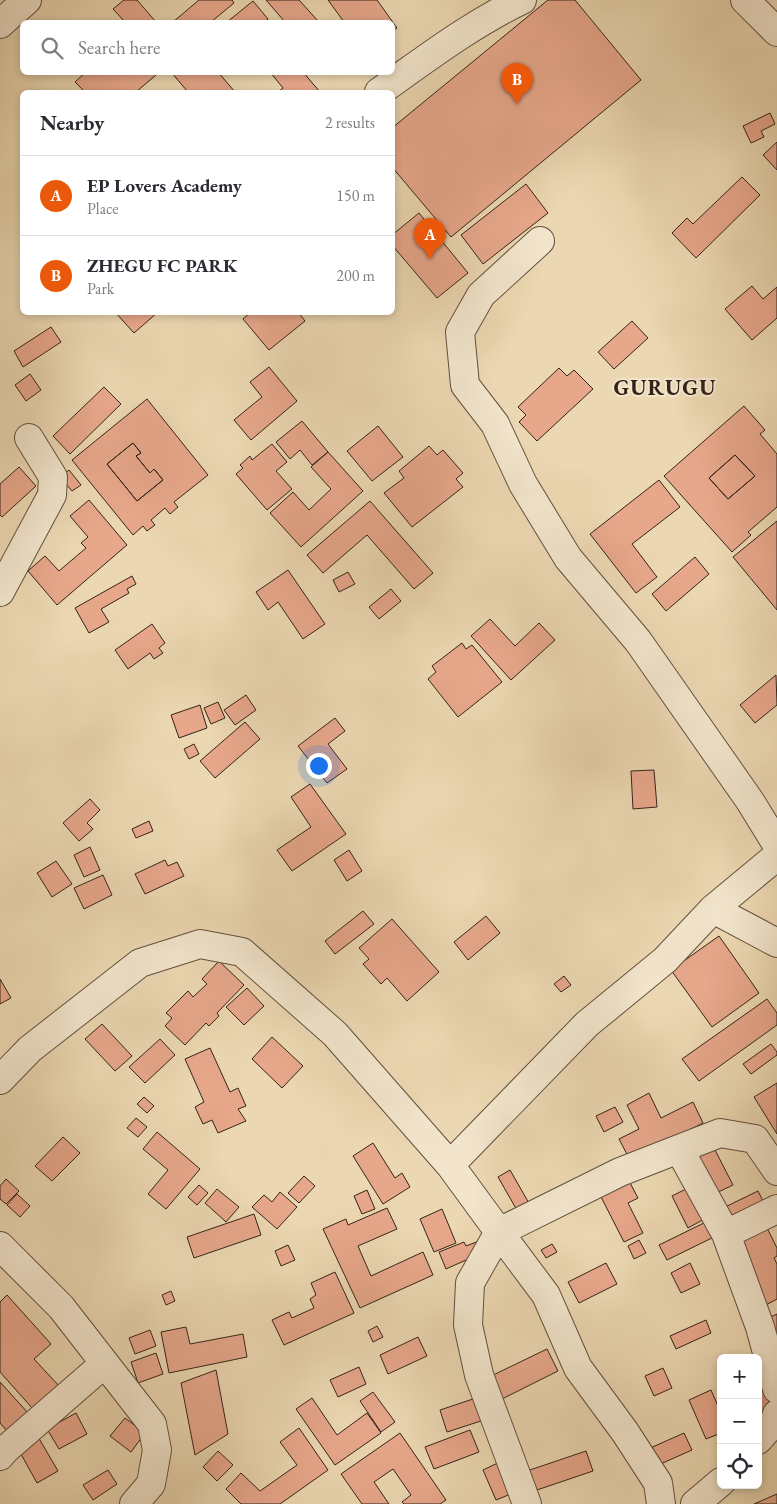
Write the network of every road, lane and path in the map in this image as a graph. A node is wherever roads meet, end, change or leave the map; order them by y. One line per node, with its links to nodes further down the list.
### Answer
1 (27, 0): 4 (street)
2 (522, 0): 6 (street)
3 (745, 0): 5 (street)
4 (0, 24)
5 (777, 32)
6 (383, 90)
7 (540, 241): 10 (street)
8 (30, 438): 9 (street)
9 (0, 592)
10 (777, 845)
11 (777, 856): 12 (street)
12 (713, 909): 13 (street); 16 (street)
13 (776, 947)
14 (0, 1080): 16 (street)
15 (679, 1149): 17 (street); 19 (street); 20 (street)
16 (450, 1165): 19 (street)
17 (777, 1171)
18 (777, 1209): 20 (street)
19 (499, 1232): 29 (street); 30 (street)
20 (726, 1234): 23 (street)
21 (0, 1246): 22 (street)
22 (104, 1364): 26 (street); 28 (street)
23 (777, 1389)
24 (777, 1414): 25 (street)
25 (762, 1436)
26 (0, 1456)
27 (717, 1485): 31 (street)
28 (134, 1504)
29 (527, 1504)
30 (661, 1504)
31 (695, 1504)

